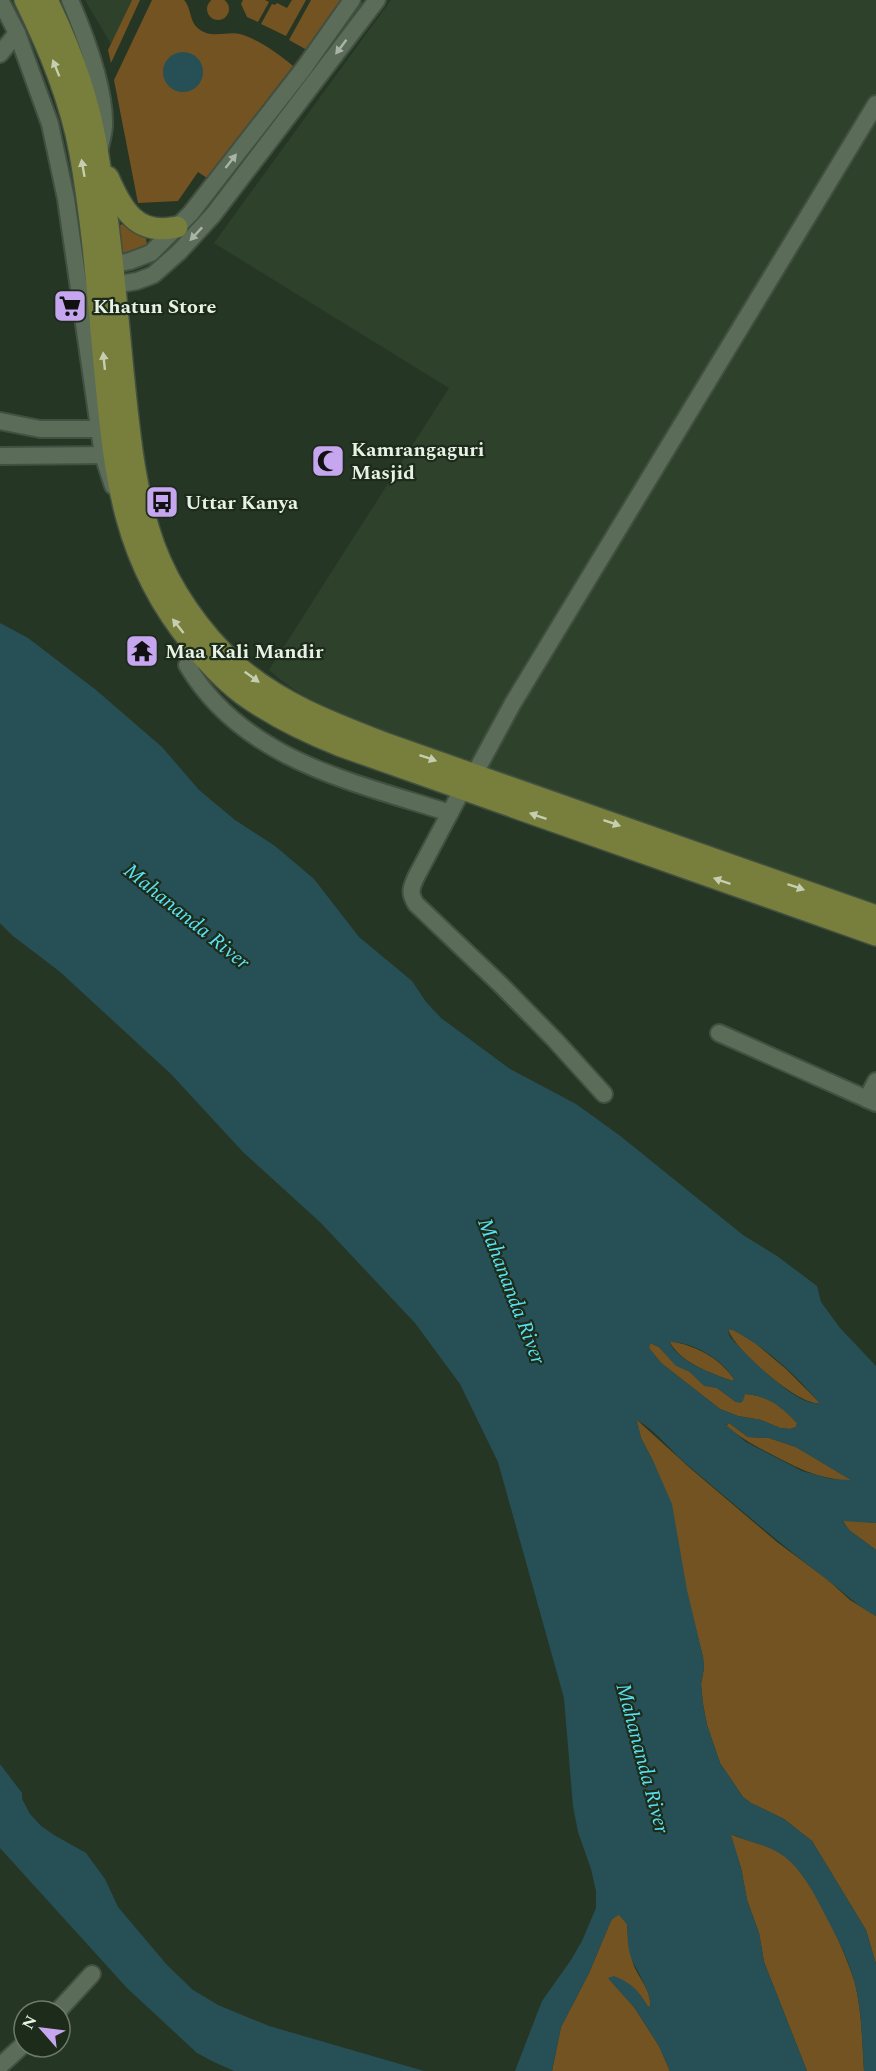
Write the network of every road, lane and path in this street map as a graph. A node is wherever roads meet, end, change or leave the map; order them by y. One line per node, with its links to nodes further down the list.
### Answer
1 (0, 0): 7 (street)
2 (25, 0): 15 (main road, one-way to 2)
3 (47, 0): 11 (main road)
4 (70, 0): 11 (street)
5 (352, 0): 9 (street)
6 (377, 0): 9 (street, one-way to 9)
7 (17, 33): 8 (street); 15 (street)
8 (0, 54)
9 (313, 70): 12 (street, one-way to 9); 13 (street)
10 (876, 104): 21 (street)
11 (98, 155): 14 (main road); 15 (main road)
12 (198, 203): 13 (street); 14 (street)
13 (213, 215): 15 (street, one-way to 15)
14 (177, 227): 15 (street)
15 (99, 279): 17 (main road); 20 (main road)
16 (0, 420): 17 (street)
17 (105, 429): 18 (main road)
18 (108, 455): 19 (street); 20 (main road, one-way to 18)
19 (0, 456)
20 (206, 646): 21 (main road, one-way to 21); 21 (main road); 22 (street)
21 (468, 782): 22 (street); 23 (main road, one-way to 23); 24 (main road, one-way to 21)
22 (450, 813): 27 (street)
23 (876, 916)
24 (876, 935)
25 (719, 1033): 28 (street)
26 (876, 1081): 28 (street)
27 (604, 1094)
28 (872, 1101)
29 (92, 1974): 30 (street)
30 (69, 1999)
31 (12, 2055): 32 (street)
32 (0, 2066)

